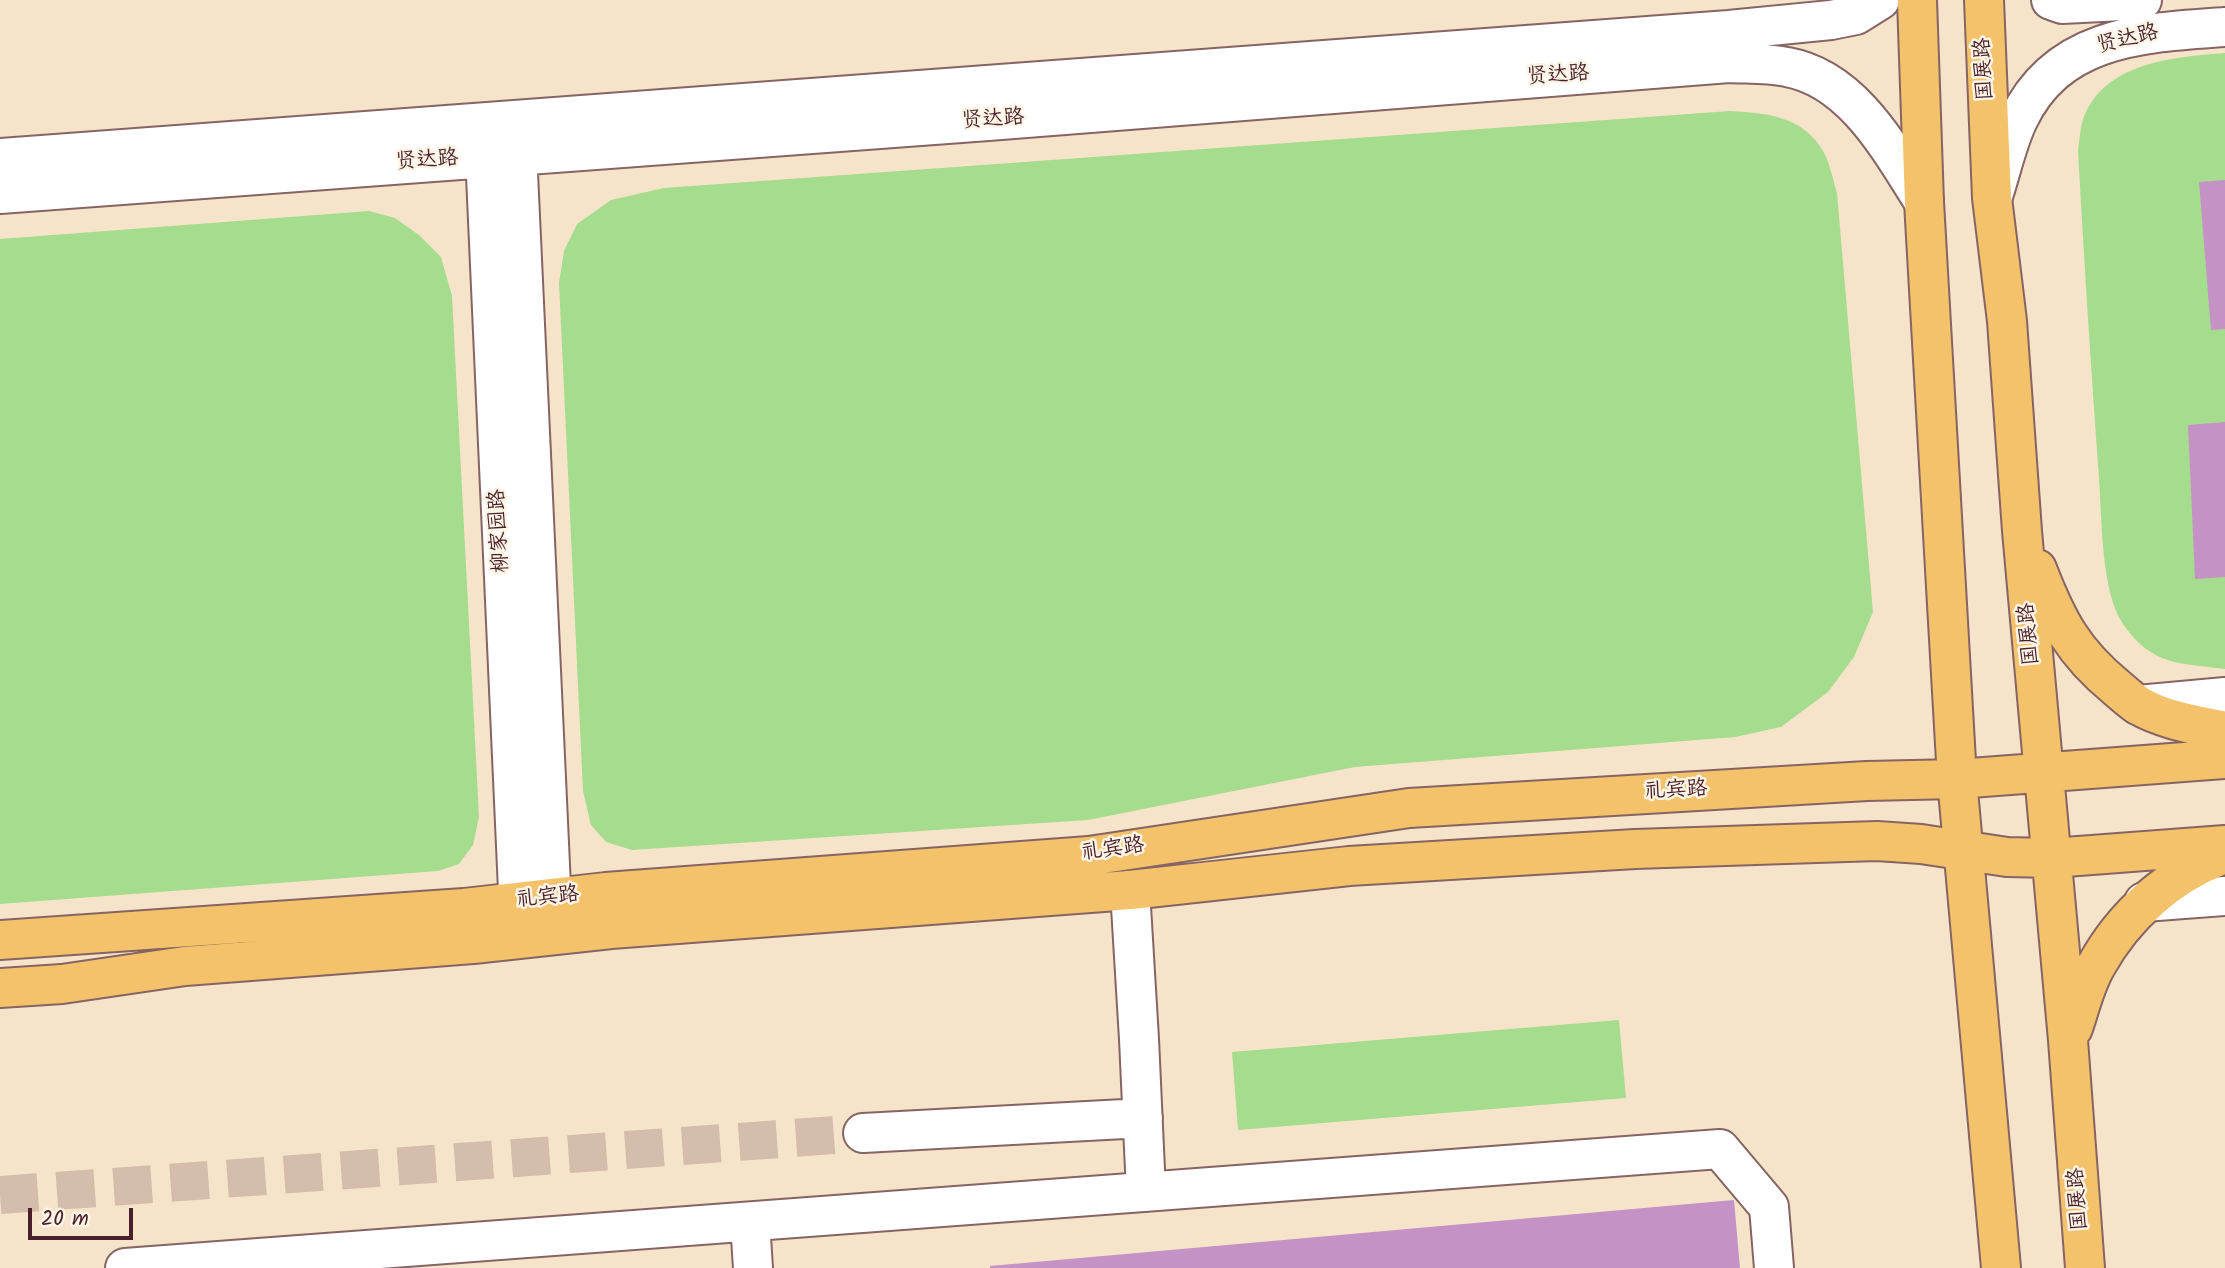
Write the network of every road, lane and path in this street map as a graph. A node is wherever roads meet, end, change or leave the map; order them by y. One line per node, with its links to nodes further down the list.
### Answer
1 (1880, 0): 7 (street, 贤达路)
2 (1917, 0): 11 (main road)
3 (1983, 0): 10 (main road, 国展路)
4 (2051, 0): 5 (street, 贤达路)
5 (2142, 0)
6 (2225, 27): 10 (street, 贤达路)
7 (500, 139): 8 (street, 贤达路); 9 (street, 贤达路); 11 (street, 贤达路); 26 (street, 柳家园路)
8 (0, 158)
9 (0, 194)
10 (1992, 198): 12 (main road, 国展路)
11 (1924, 202): 18 (main road)
12 (2021, 516): 14 (main road); 17 (main road, 国展路)
13 (2225, 697): 14 (street)
14 (2138, 705): 15 (main road)
15 (2225, 731)
16 (2225, 759): 17 (main road, 礼宾路)
17 (2044, 773): 18 (main road, 礼宾路); 22 (main road, 国展路)
18 (1957, 779): 20 (main road); 26 (main road, 礼宾路)
19 (2225, 845): 22 (main road, 礼宾路)
20 (1963, 850): 22 (main road, 礼宾路); 23 (main road, 礼宾路); 37 (main road)
21 (2225, 853): 25 (main road)
22 (2052, 858): 29 (main road, 国展路)
23 (1129, 890): 26 (main road, 礼宾路); 30 (street)
24 (2225, 896): 25 (street)
25 (2144, 902): 29 (main road)
26 (536, 919): 27 (main road, 礼宾路); 28 (main road, 礼宾路)
27 (0, 940)
28 (0, 988)
29 (2068, 1040): 38 (main road, 国展路)
30 (1143, 1118): 31 (street); 32 (street)
31 (863, 1133)
32 (1146, 1192): 33 (street); 36 (street)
33 (750, 1222): 34 (street); 35 (street)
34 (125, 1268)
35 (753, 1268)
36 (1774, 1268)
37 (2001, 1268)
38 (2085, 1268)

